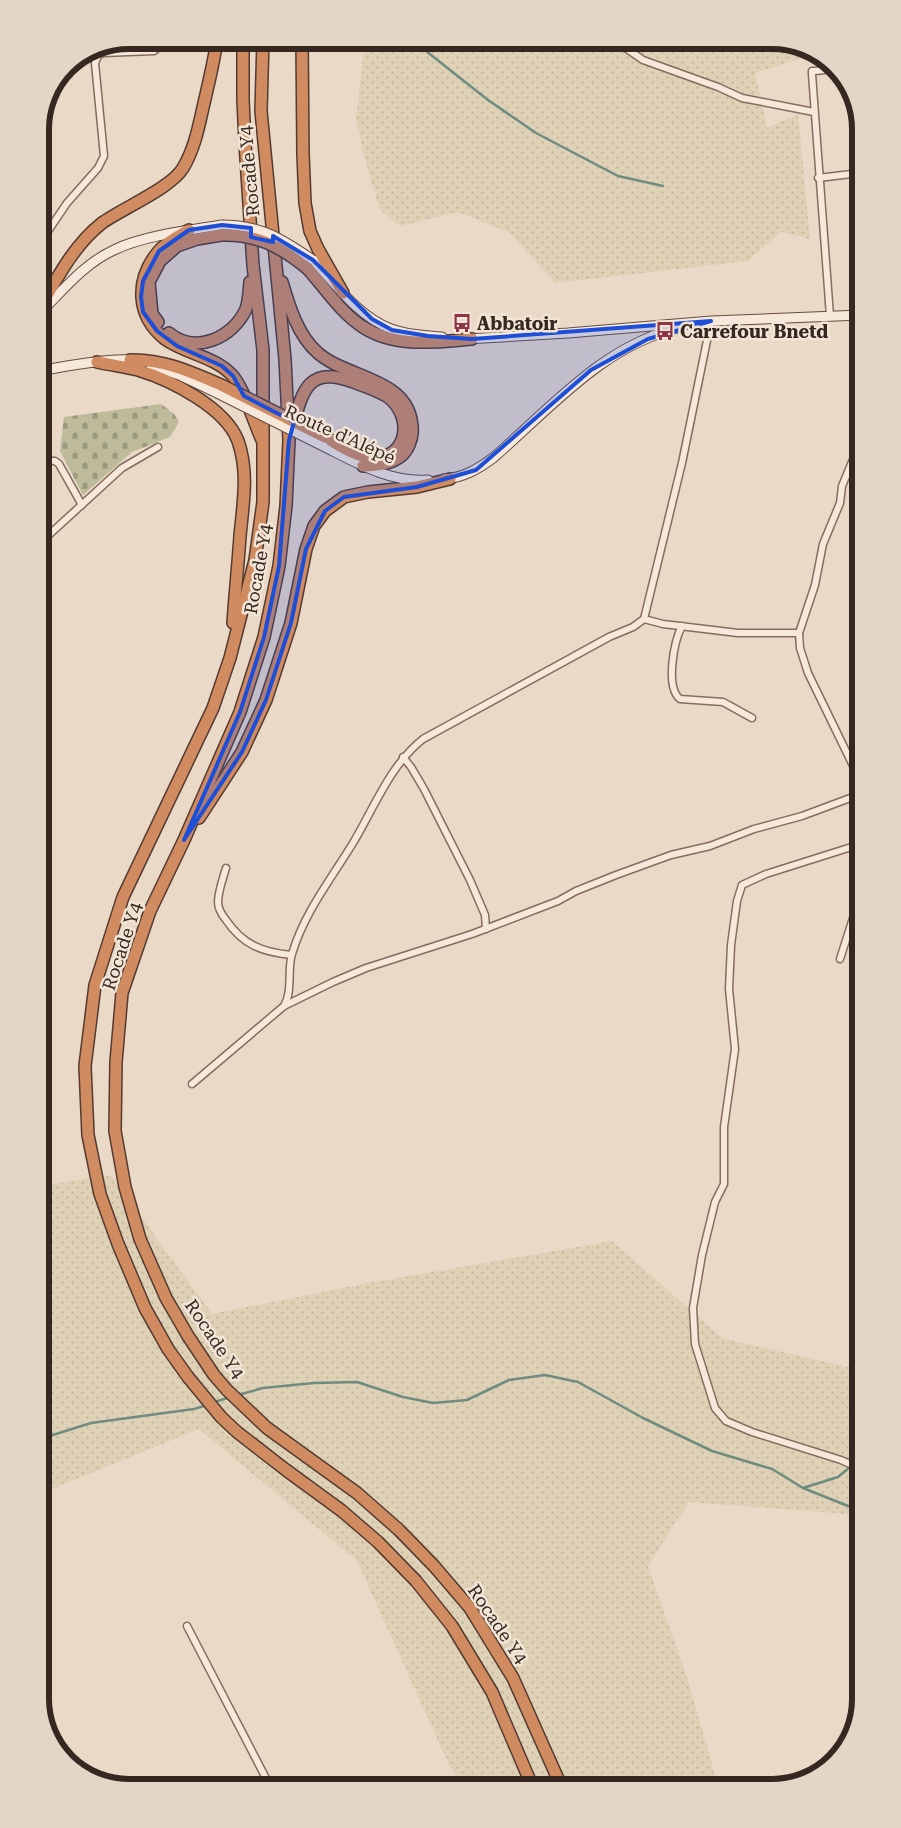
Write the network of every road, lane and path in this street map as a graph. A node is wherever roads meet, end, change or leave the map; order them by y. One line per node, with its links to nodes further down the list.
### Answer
1 (156, 49): 7 (street)
2 (216, 49): 20 (highway)
3 (243, 49): 17 (highway, Rocade Y4)
4 (263, 49): 16 (highway, Rocade Y4)
5 (302, 49): 19 (highway)
6 (627, 49): 10 (street)
7 (103, 53)
8 (103, 53): 13 (street)
9 (826, 70): 10 (street)
10 (814, 112): 12 (street)
11 (852, 174): 12 (street)
12 (818, 178): 23 (street)
13 (49, 230)
14 (190, 230): 15 (main road); 21 (main road); 31 (highway)
15 (221, 230): 17 (highway); 18 (highway, bridge)
16 (274, 256): 29 (highway, Rocade Y4); 35 (highway)
17 (253, 265): 31 (highway, Rocade Y4)
18 (310, 265): 19 (main road, Route d'Alépé); 25 (highway)
19 (343, 293): 25 (main road, Route d'Alépé)
20 (49, 294)
21 (49, 302)
22 (852, 315): 23 (main road, Route d'Alépé)
23 (830, 316): 24 (main road, Route d'Alépé)
24 (711, 321): 25 (main road, Route d'Alépé); 36 (main road, Route d'Alépé); 39 (street)
25 (472, 339)
26 (130, 360): 27 (main road); 30 (highway, bridge)
27 (97, 362): 28 (main road); 42 (highway)
28 (49, 370)
29 (289, 440): 30 (highway); 47 (highway, Rocade Y4)
30 (324, 442): 35 (main road, Route d'Alépé)
31 (264, 444): 42 (highway, Rocade Y4)
32 (158, 447): 37 (street)
33 (49, 460): 37 (street)
34 (852, 462): 41 (street)
35 (363, 466): 36 (main road, Route d'Alépé)
36 (450, 479): 47 (highway)
37 (82, 505): 38 (street)
38 (49, 535)
39 (644, 619): 40 (street); 44 (street)
40 (682, 626): 41 (street); 43 (street)
41 (798, 633): 45 (street)
42 (230, 658): 59 (highway, Rocade Y4)
43 (752, 718)
44 (403, 757): 51 (street); 52 (street)
45 (852, 764)
46 (852, 797): 51 (street)
47 (184, 840): 60 (highway, Rocade Y4)
48 (852, 847): 56 (street)
49 (226, 868): 52 (street)
50 (852, 921): 53 (street)
51 (486, 929): 54 (street)
52 (291, 955): 54 (street)
53 (840, 959)
54 (284, 1006): 55 (street)
55 (192, 1084)
56 (852, 1465)
57 (187, 1626): 58 (street)
58 (266, 1779)
59 (529, 1779)
60 (558, 1779)

